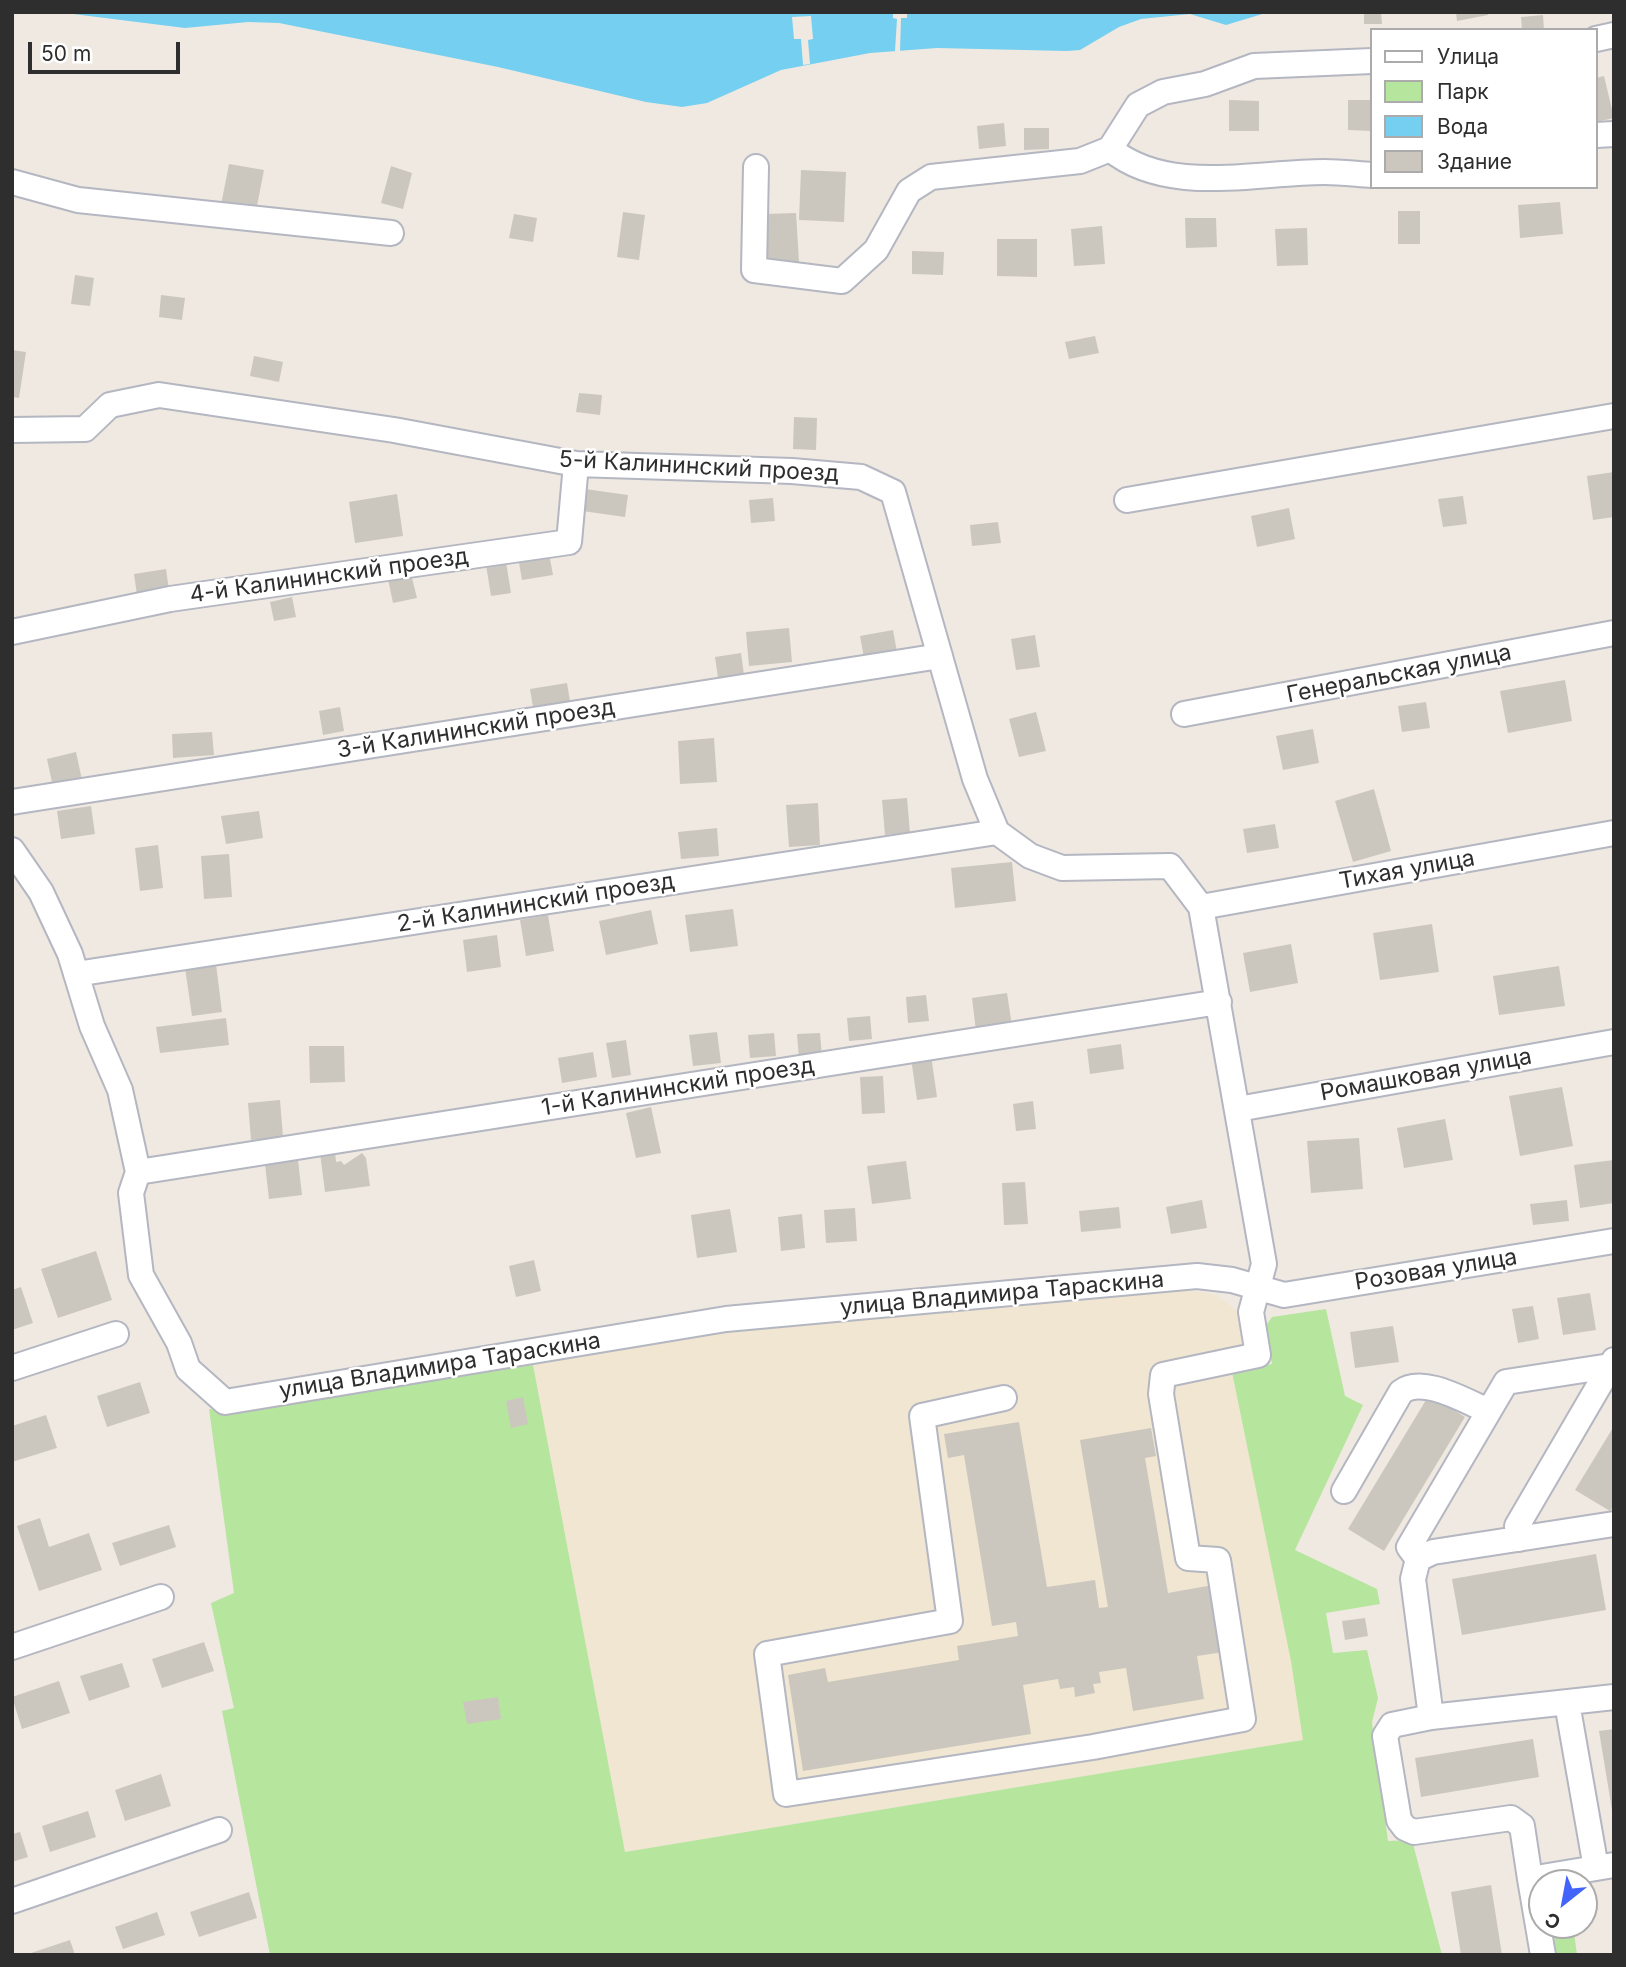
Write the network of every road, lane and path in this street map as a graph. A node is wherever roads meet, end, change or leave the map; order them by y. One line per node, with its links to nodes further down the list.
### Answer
1 (1370, 61): 2 (street)
2 (1110, 149): 3 (street); 4 (street)
3 (756, 167)
4 (1370, 176)
5 (12, 182): 6 (street)
6 (391, 233)
7 (1614, 416): 10 (street)
8 (12, 430): 9 (street, 5-й Калининский проезд)
9 (576, 464): 11 (street, 4-й Калининский проезд); 13 (street, 5-й Калининский проезд)
10 (1127, 500)
11 (12, 632)
12 (1614, 634): 14 (street, Генеральская улица)
13 (940, 656): 15 (street, 3-й Калининский проезд); 16 (street, 5-й Калининский проезд)
14 (1184, 714)
15 (12, 802)
16 (997, 832): 19 (street); 20 (street, 2-й Калининский проезд)
17 (1614, 833): 19 (street, Тихая улица)
18 (12, 850): 20 (street, улица Владимира Тараскина)
19 (1201, 906): 21 (street)
20 (76, 974): 24 (street, улица Владимира Тараскина)
21 (1219, 1002): 23 (street); 24 (street, 1-й Калининский проезд)
22 (1614, 1042): 23 (street, Ромашковая улица)
23 (1238, 1109): 26 (street)
24 (138, 1172): 26 (street, улица Владимира Тараскина)
25 (1614, 1241): 26 (street, Розовая улица)
26 (1258, 1287): 30 (street)
27 (116, 1334): 29 (street)
28 (1612, 1363): 31 (street); 34 (street)
29 (12, 1368)
30 (1004, 1398)
31 (1489, 1411): 32 (street); 35 (street)
32 (1344, 1491)
33 (1614, 1524): 34 (street)
34 (1519, 1539): 35 (street)
35 (1418, 1559): 40 (street)
36 (161, 1597): 37 (street)
37 (12, 1647)
38 (1614, 1697): 39 (street)
39 (1567, 1703): 40 (street); 42 (street)
40 (1431, 1717): 43 (street)
41 (219, 1830): 44 (street)
42 (1605, 1867)
43 (1528, 1869)
44 (12, 1901)

